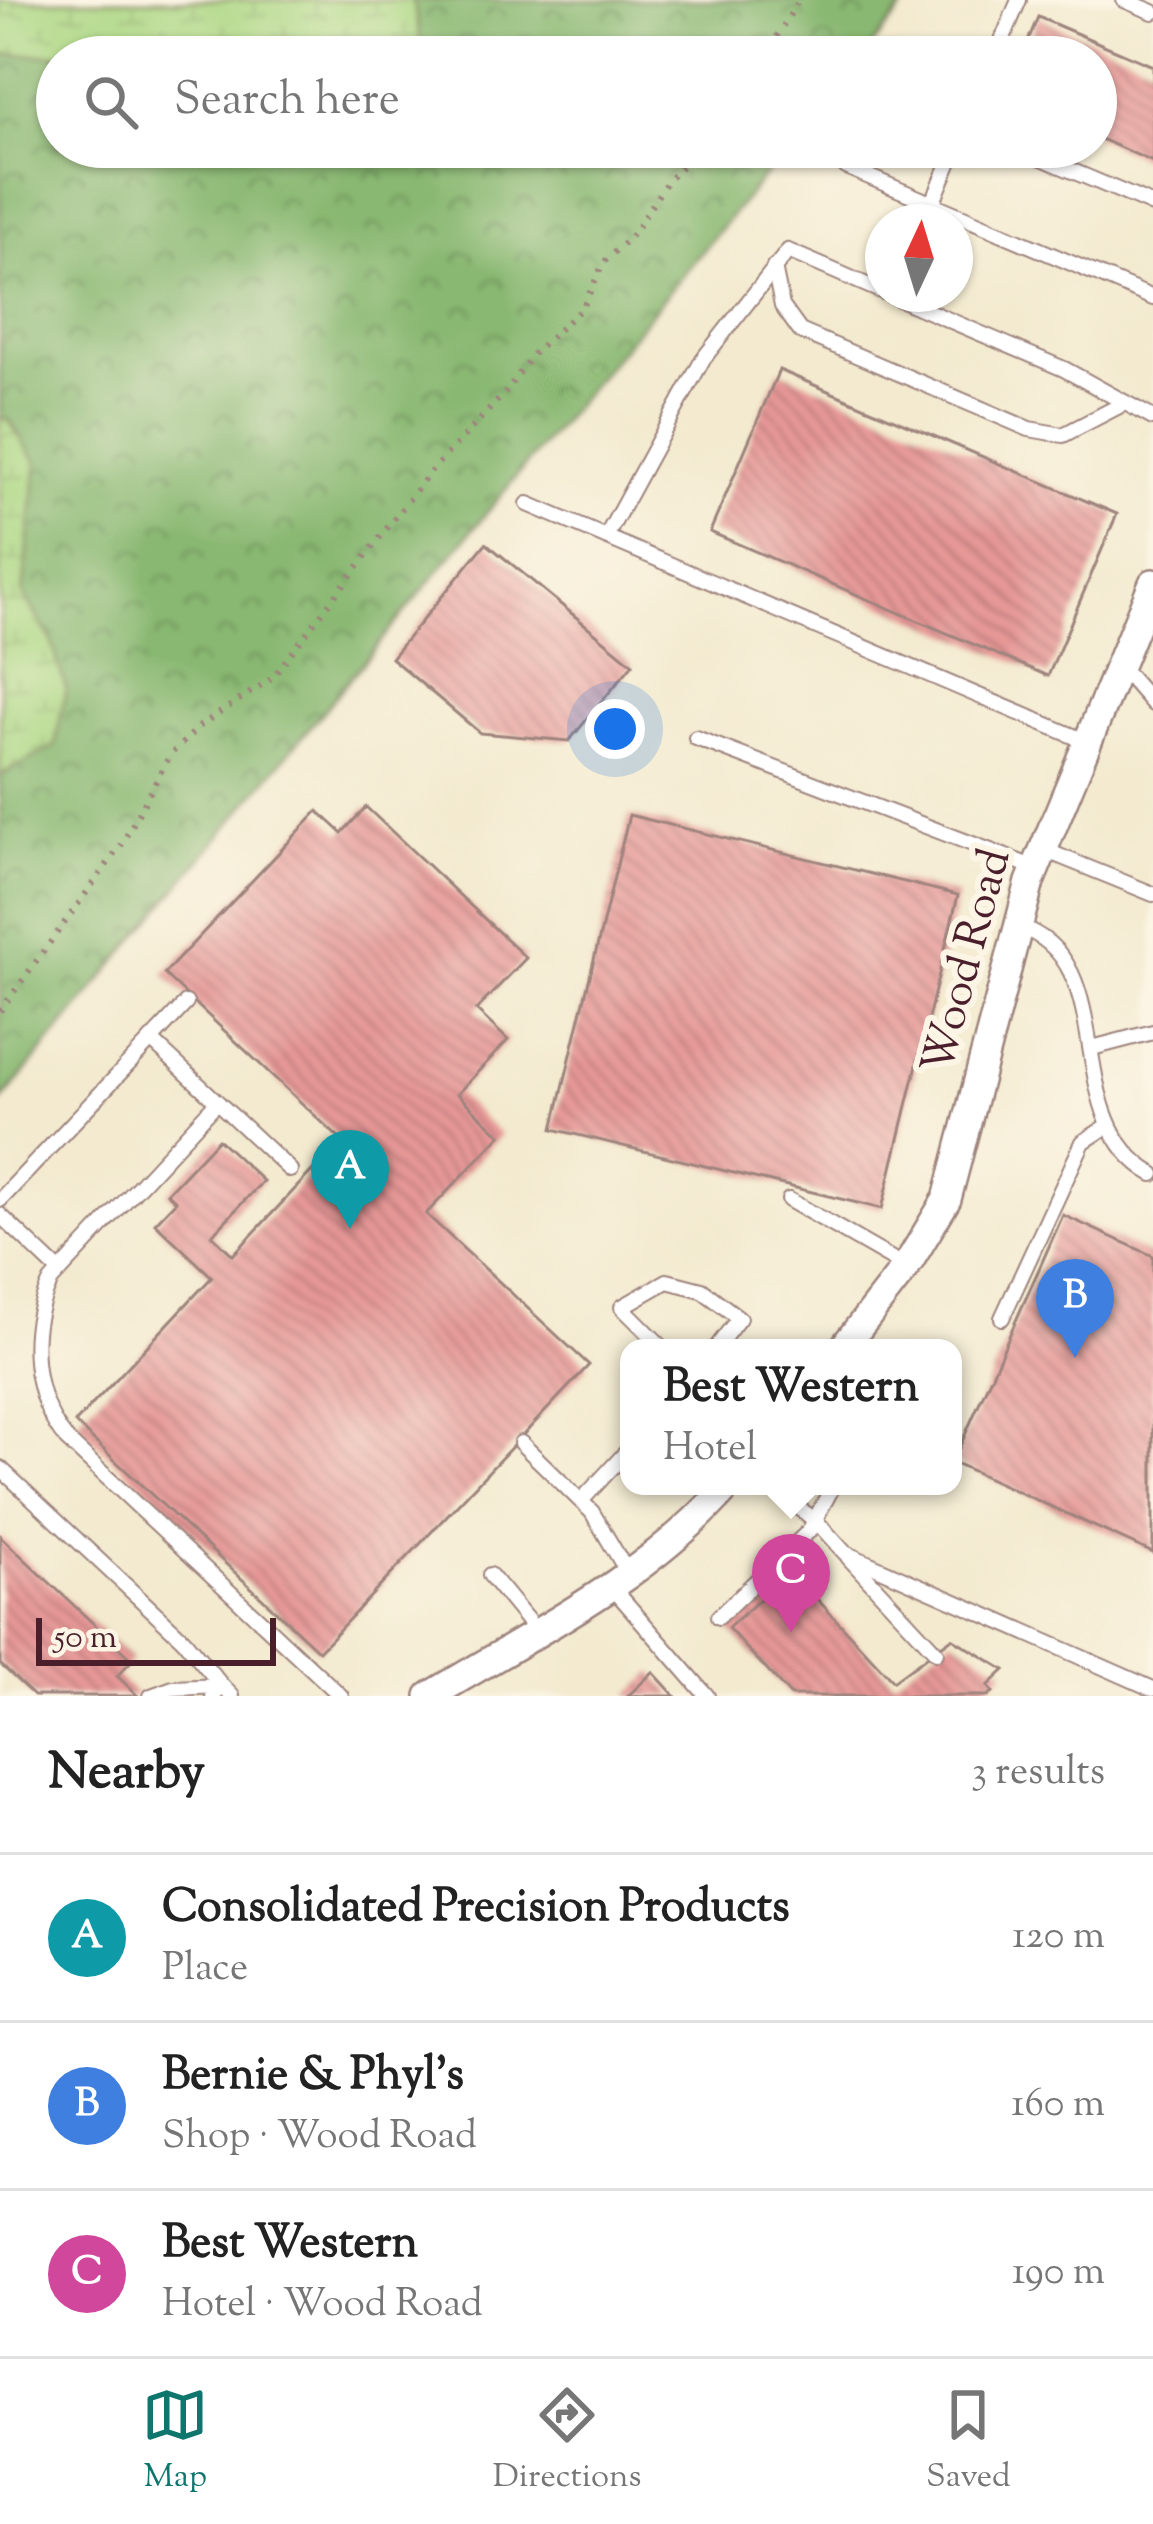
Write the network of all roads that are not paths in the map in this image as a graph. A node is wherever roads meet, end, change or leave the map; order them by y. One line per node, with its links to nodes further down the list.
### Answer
1 (1019, 0): 4 (lane)
2 (1124, 0): 3 (lane)
3 (1153, 12)
4 (1004, 36)
5 (848, 168): 8 (lane)
6 (947, 168): 8 (lane)
7 (1066, 168): 9 (lane)
8 (932, 204)
9 (1153, 205)
10 (973, 221): 13 (lane)
11 (774, 267): 12 (lane); 15 (lane); 18 (lane)
12 (865, 284)
13 (1153, 298)
14 (930, 312): 15 (lane)
15 (1121, 405): 16 (lane)
16 (1153, 418)
17 (528, 504): 18 (lane)
18 (606, 537): 23 (lane)
19 (1150, 598): 20 (street, Wood Road)
20 (1118, 664): 21 (lane); 23 (street, Wood Road)
21 (1153, 704)
22 (696, 738): 24 (lane)
23 (1085, 741): 24 (street, Wood Road)
24 (1039, 858): 25 (lane); 26 (street, Wood Road)
25 (1153, 894)
26 (1017, 926): 30 (lane); 38 (street, Wood Road)
27 (186, 1003): 29 (lane)
28 (1153, 1032): 30 (lane)
29 (151, 1040): 31 (lane); 35 (lane)
30 (1092, 1048): 32 (lane)
31 (217, 1102): 33 (lane); 39 (lane)
32 (1106, 1127): 34 (lane); 40 (lane)
33 (290, 1170)
34 (1153, 1174)
35 (0, 1200)
36 (789, 1200): 38 (lane)
37 (0, 1215): 39 (lane)
38 (906, 1267): 43 (street, Wood Road)
39 (58, 1270): 61 (lane)
40 (1002, 1318)
41 (654, 1339): 42 (lane)
42 (723, 1339)
43 (857, 1339)
44 (521, 1444): 50 (lane)
45 (620, 1459): 50 (lane)
46 (0, 1468): 59 (lane)
47 (719, 1495): 54 (street)
48 (782, 1495): 51 (lane)
49 (828, 1495): 51 (lane)
50 (582, 1500): 54 (lane)
51 (816, 1520): 52 (lane); 55 (lane)
52 (845, 1553): 57 (lane); 58 (lane)
53 (490, 1575): 56 (lane)
54 (621, 1581): 56 (street); 63 (lane)
55 (718, 1617)
56 (537, 1632): 62 (street)
57 (936, 1652)
58 (1153, 1689)
59 (222, 1693): 60 (lane)
60 (151, 1696)
61 (341, 1696)
62 (430, 1696)
63 (707, 1696)

